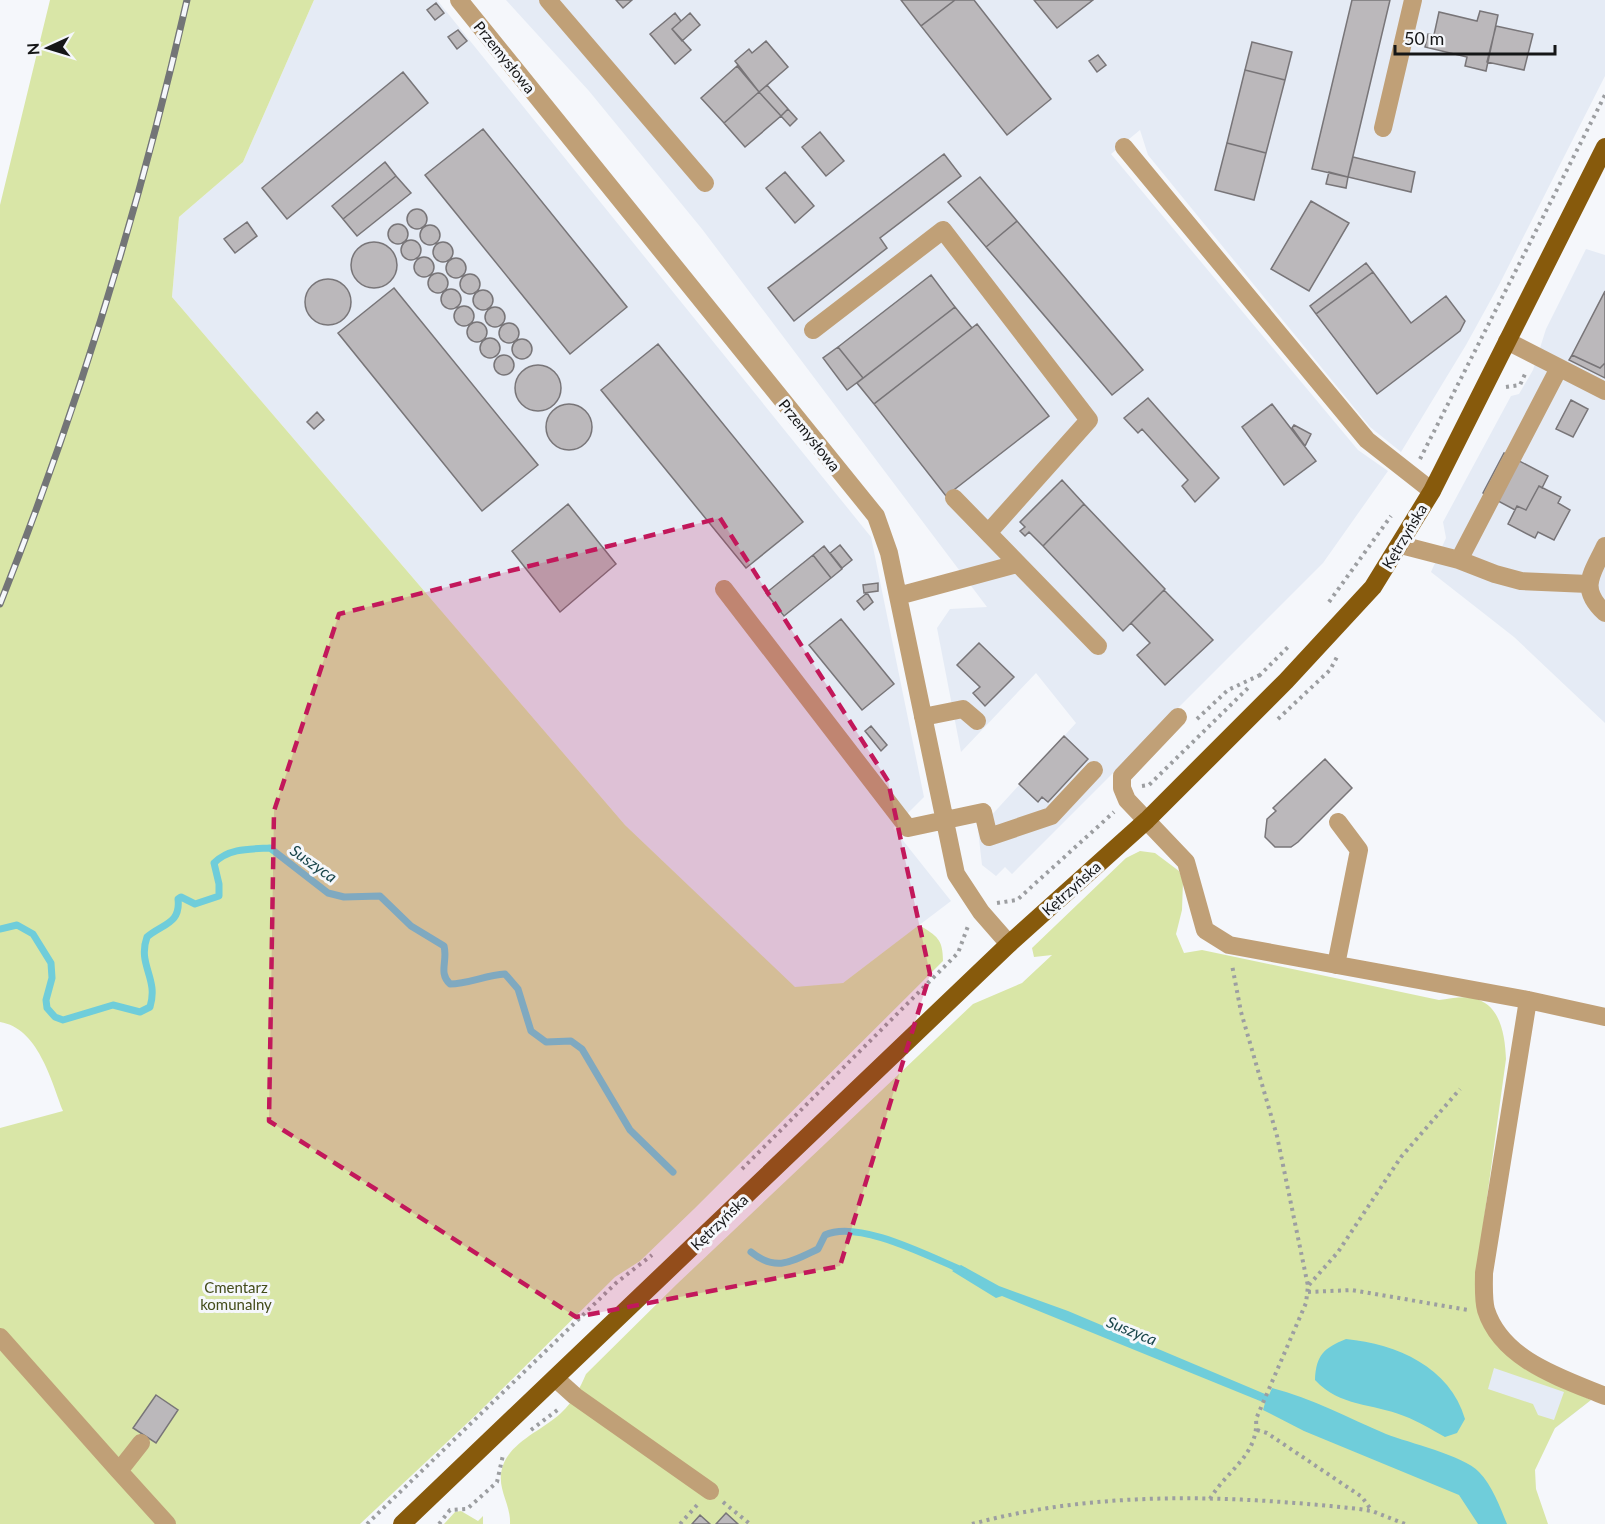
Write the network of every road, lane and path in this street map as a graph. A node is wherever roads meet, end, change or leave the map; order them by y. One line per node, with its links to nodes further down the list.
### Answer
1 (459, 0): 24 (street, Przemysłowa)
2 (548, 0): 8 (street)
3 (1413, 0): 5 (street)
4 (1605, 95): 13 (path)
5 (1383, 128)
6 (1124, 147): 13 (street)
7 (1605, 147): 10 (main road, Kętrzyńska)
8 (705, 183)
9 (813, 330): 17 (street)
10 (1507, 341): 11 (street); 14 (main road, Kętrzyńska)
11 (1559, 368): 12 (street); 20 (street)
12 (1605, 391)
13 (1414, 476): 14 (street)
14 (1432, 491): 18 (main road, Kętrzyńska)
15 (954, 498): 17 (street)
16 (1394, 512): 25 (path)
17 (988, 533): 21 (street)
18 (1401, 545): 20 (street); 35 (main road, Kętrzyńska)
19 (1605, 546): 22 (street)
20 (1459, 560): 22 (street)
21 (1017, 564): 24 (street); 28 (street)
22 (1588, 584): 26 (street)
23 (724, 589): 34 (street)
24 (898, 596): 29 (street, Przemysłowa)
25 (1324, 609)
26 (1605, 613)
27 (1292, 642): 33 (path)
28 (1098, 646)
29 (923, 717): 31 (street); 34 (street, Przemysłowa)
30 (1178, 717): 33 (street)
31 (977, 721)
32 (1094, 770): 34 (street)
33 (1127, 800): 35 (street); 37 (path)
34 (944, 819): 37 (street, Przemysłowa)
35 (1147, 820): 38 (main road, Kętrzyńska); 39 (street)
36 (1338, 822): 40 (street)
37 (981, 912): 38 (street, Przemysłowa); 44 (path)
38 (1009, 944): 50 (main road, Kętrzyńska)
39 (1229, 945): 40 (street); 46 (path)
40 (1336, 965): 41 (street)
41 (1528, 1000): 42 (street); 48 (street)
42 (1605, 1017)
43 (1460, 1089): 46 (path)
44 (738, 1173)
45 (657, 1250): 62 (path)
46 (1308, 1286): 47 (path)
47 (1308, 1292): 48 (path); 53 (path)
48 (1488, 1314): 51 (street)
49 (0, 1337): 57 (street)
50 (555, 1378): 58 (street); 63 (main road, Kętrzyńska)
51 (1605, 1396)
52 (542, 1420): 54 (path)
53 (1257, 1430): 59 (path); 60 (path)
54 (529, 1432)
55 (141, 1443): 57 (street)
56 (509, 1449): 64 (path)
57 (119, 1471): 61 (street)
58 (710, 1491): 65 (path); 66 (path)
59 (1210, 1498): 60 (path); 67 (path)
60 (1372, 1511): 68 (path)
61 (167, 1524)
62 (368, 1524)
63 (402, 1524)
64 (439, 1524)
65 (680, 1524)
66 (750, 1524)
67 (972, 1524)
68 (1405, 1524)

